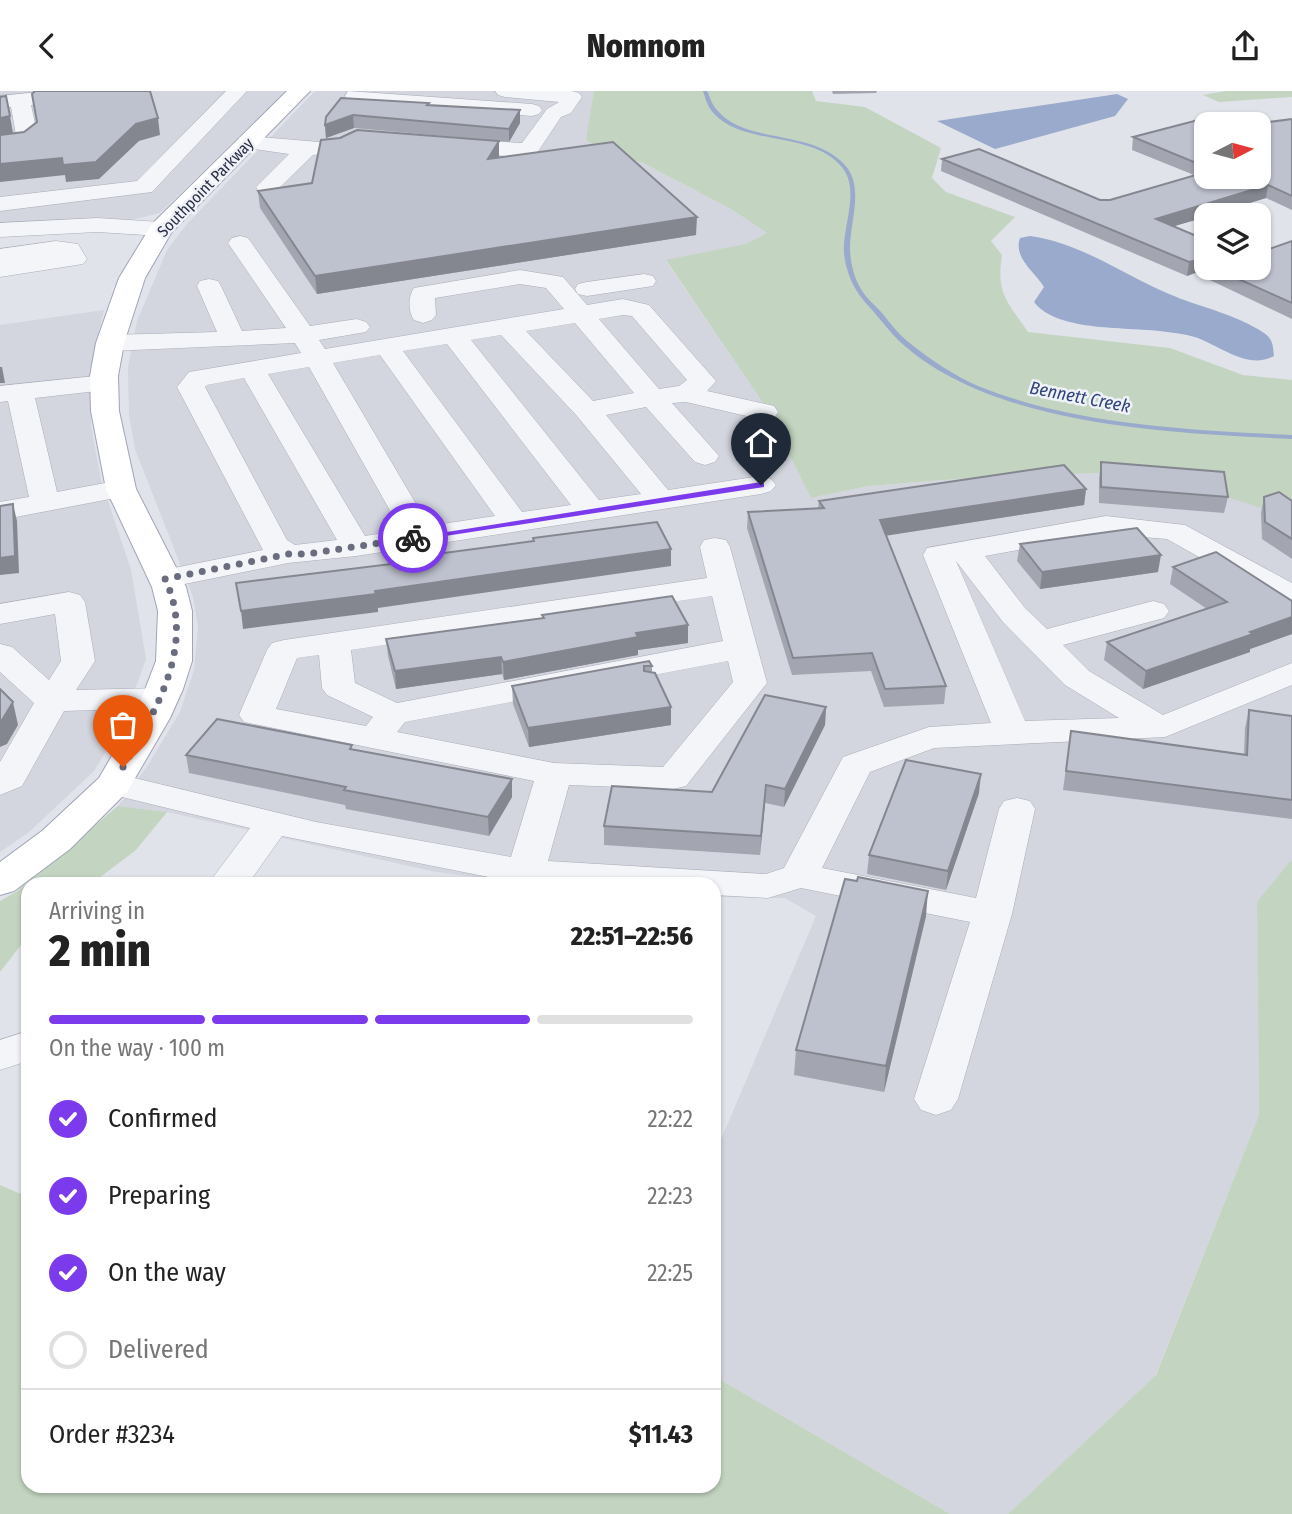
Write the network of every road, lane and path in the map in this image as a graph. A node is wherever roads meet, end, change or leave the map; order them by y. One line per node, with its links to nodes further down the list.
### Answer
1 (108, 91): 6 (street)
2 (237, 91): 14 (street)
3 (299, 91): 9 (main road, Southpoint Parkway)
4 (359, 91): 7 (street)
5 (505, 91): 7 (street)
6 (10, 101): 11 (street)
7 (554, 113): 10 (street)
8 (381, 139): 12 (street)
9 (248, 142): 12 (street); 15 (main road, Southpoint Parkway)
10 (435, 144)
11 (0, 145)
12 (308, 148): 13 (street)
13 (267, 187)
14 (0, 205)
15 (161, 229): 16 (street); 29 (main road, Southpoint Parkway)
16 (0, 230)
17 (240, 243): 24 (street)
18 (0, 256): 19 (street)
19 (0, 270)
20 (644, 281): 22 (street)
21 (209, 286): 28 (street)
22 (572, 303): 25 (street); 26 (street); 34 (lane); 35 (street)
23 (314, 308): 24 (street)
24 (288, 312): 30 (street)
25 (506, 325): 27 (street); 36 (street)
26 (388, 329): 27 (street); 30 (street); 45 (street)
27 (453, 334): 43 (street)
28 (233, 339): 29 (street); 30 (street)
29 (110, 343): 32 (main road, Southpoint Parkway)
30 (310, 346): 31 (lane); 46 (street)
31 (252, 369): 47 (street); 50 (lane)
32 (104, 383): 33 (street); 40 (main road, Southpoint Parkway)
33 (10, 393): 42 (street)
34 (686, 394): 35 (lane); 37 (street)
35 (652, 398): 36 (lane); 38 (street)
36 (587, 410): 41 (lane)
37 (764, 412)
38 (705, 456)
39 (761, 485): 41 (street)
40 (121, 489): 42 (street); 51 (main road, Southpoint Parkway)
41 (661, 499): 43 (lane)
42 (45, 503): 44 (street)
43 (591, 510): 45 (lane)
44 (0, 511)
45 (514, 522): 46 (lane)
46 (420, 537): 47 (lane)
47 (356, 547): 50 (lane)
48 (715, 547): 52 (street)
49 (965, 550): 53 (street); 56 (street); 65 (street)
50 (288, 554): 51 (street)
51 (165, 579): 61 (main road, Southpoint Parkway)
52 (725, 585): 57 (street); 58 (street)
53 (1292, 596)
54 (1153, 611): 56 (street)
55 (0, 614): 62 (street)
56 (1040, 641): 64 (street)
57 (334, 643): 63 (lane); 63 (street)
58 (741, 648): 63 (street); 66 (street)
59 (0, 654): 62 (street)
60 (1292, 673): 64 (street)
61 (161, 698): 62 (street); 68 (main road, Southpoint Parkway)
62 (52, 701): 67 (street)
63 (384, 726): 66 (street)
64 (1158, 727): 65 (street)
65 (1012, 731): 72 (street)
66 (554, 774): 71 (street)
67 (0, 784)
68 (114, 784): 70 (street); 75 (main road, Southpoint Parkway)
69 (1017, 809): 77 (street)
70 (272, 823): 71 (street); 73 (street)
71 (526, 872): 74 (street)
72 (799, 876): 76 (street); 77 (street)
73 (233, 877)
74 (563, 877)
75 (0, 882)
76 (721, 885)
77 (992, 914): 80 (street)
78 (21, 1048): 79 (street)
79 (0, 1055)
80 (936, 1099)

